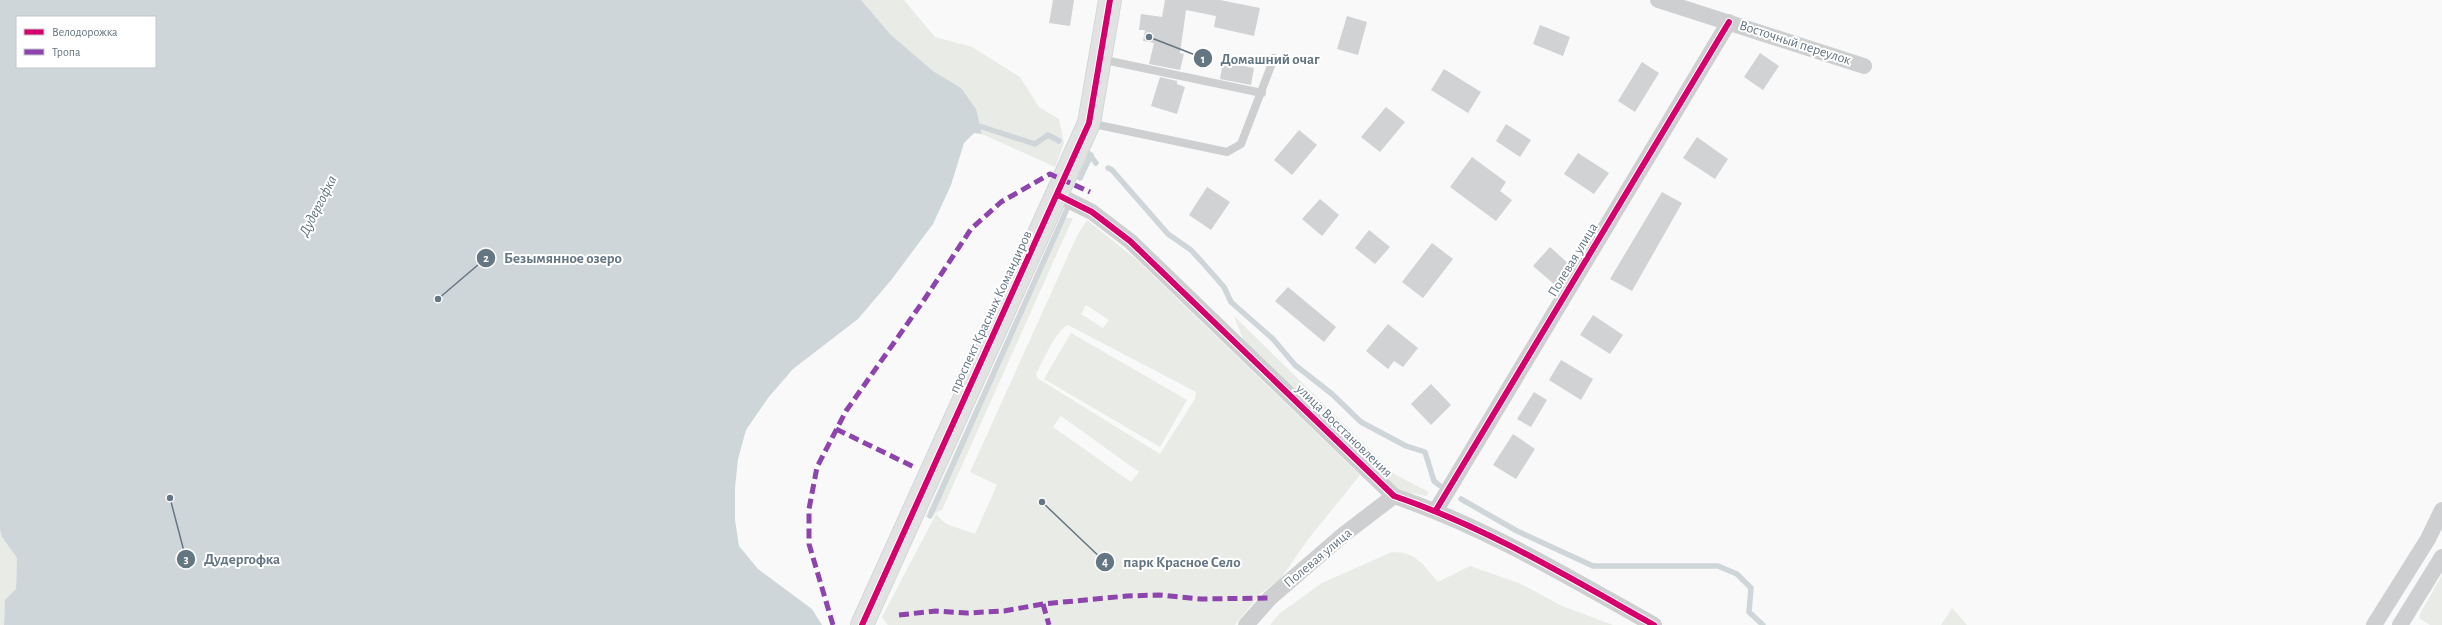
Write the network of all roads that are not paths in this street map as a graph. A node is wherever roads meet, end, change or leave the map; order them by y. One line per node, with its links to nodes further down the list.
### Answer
1 (1110, 0): 5 (street, проспект Красных Командиров)
2 (1658, 0): 3 (street, Восточный переулок)
3 (1729, 22): 6 (street, Восточный переулок); 11 (street, Полевая улица)
4 (1274, 58): 7 (lane)
5 (1100, 59): 7 (lane); 8 (street, проспект Красных Командиров)
6 (1864, 66)
7 (1262, 93): 8 (lane)
8 (1089, 123): 9 (street, проспект Красных Командиров)
9 (1058, 194): 10 (street, улица Восстановления); 14 (street, проспект Красных Командиров)
10 (1394, 496): 11 (street, улица Восстановления); 15 (street, Полевая улица)
11 (1436, 510): 16 (street, улица Восстановления)
12 (2442, 510): 17 (street)
13 (2442, 557): 18 (street)
14 (862, 625)
15 (1246, 625)
16 (1654, 625)
17 (2374, 625)
18 (2400, 625)

